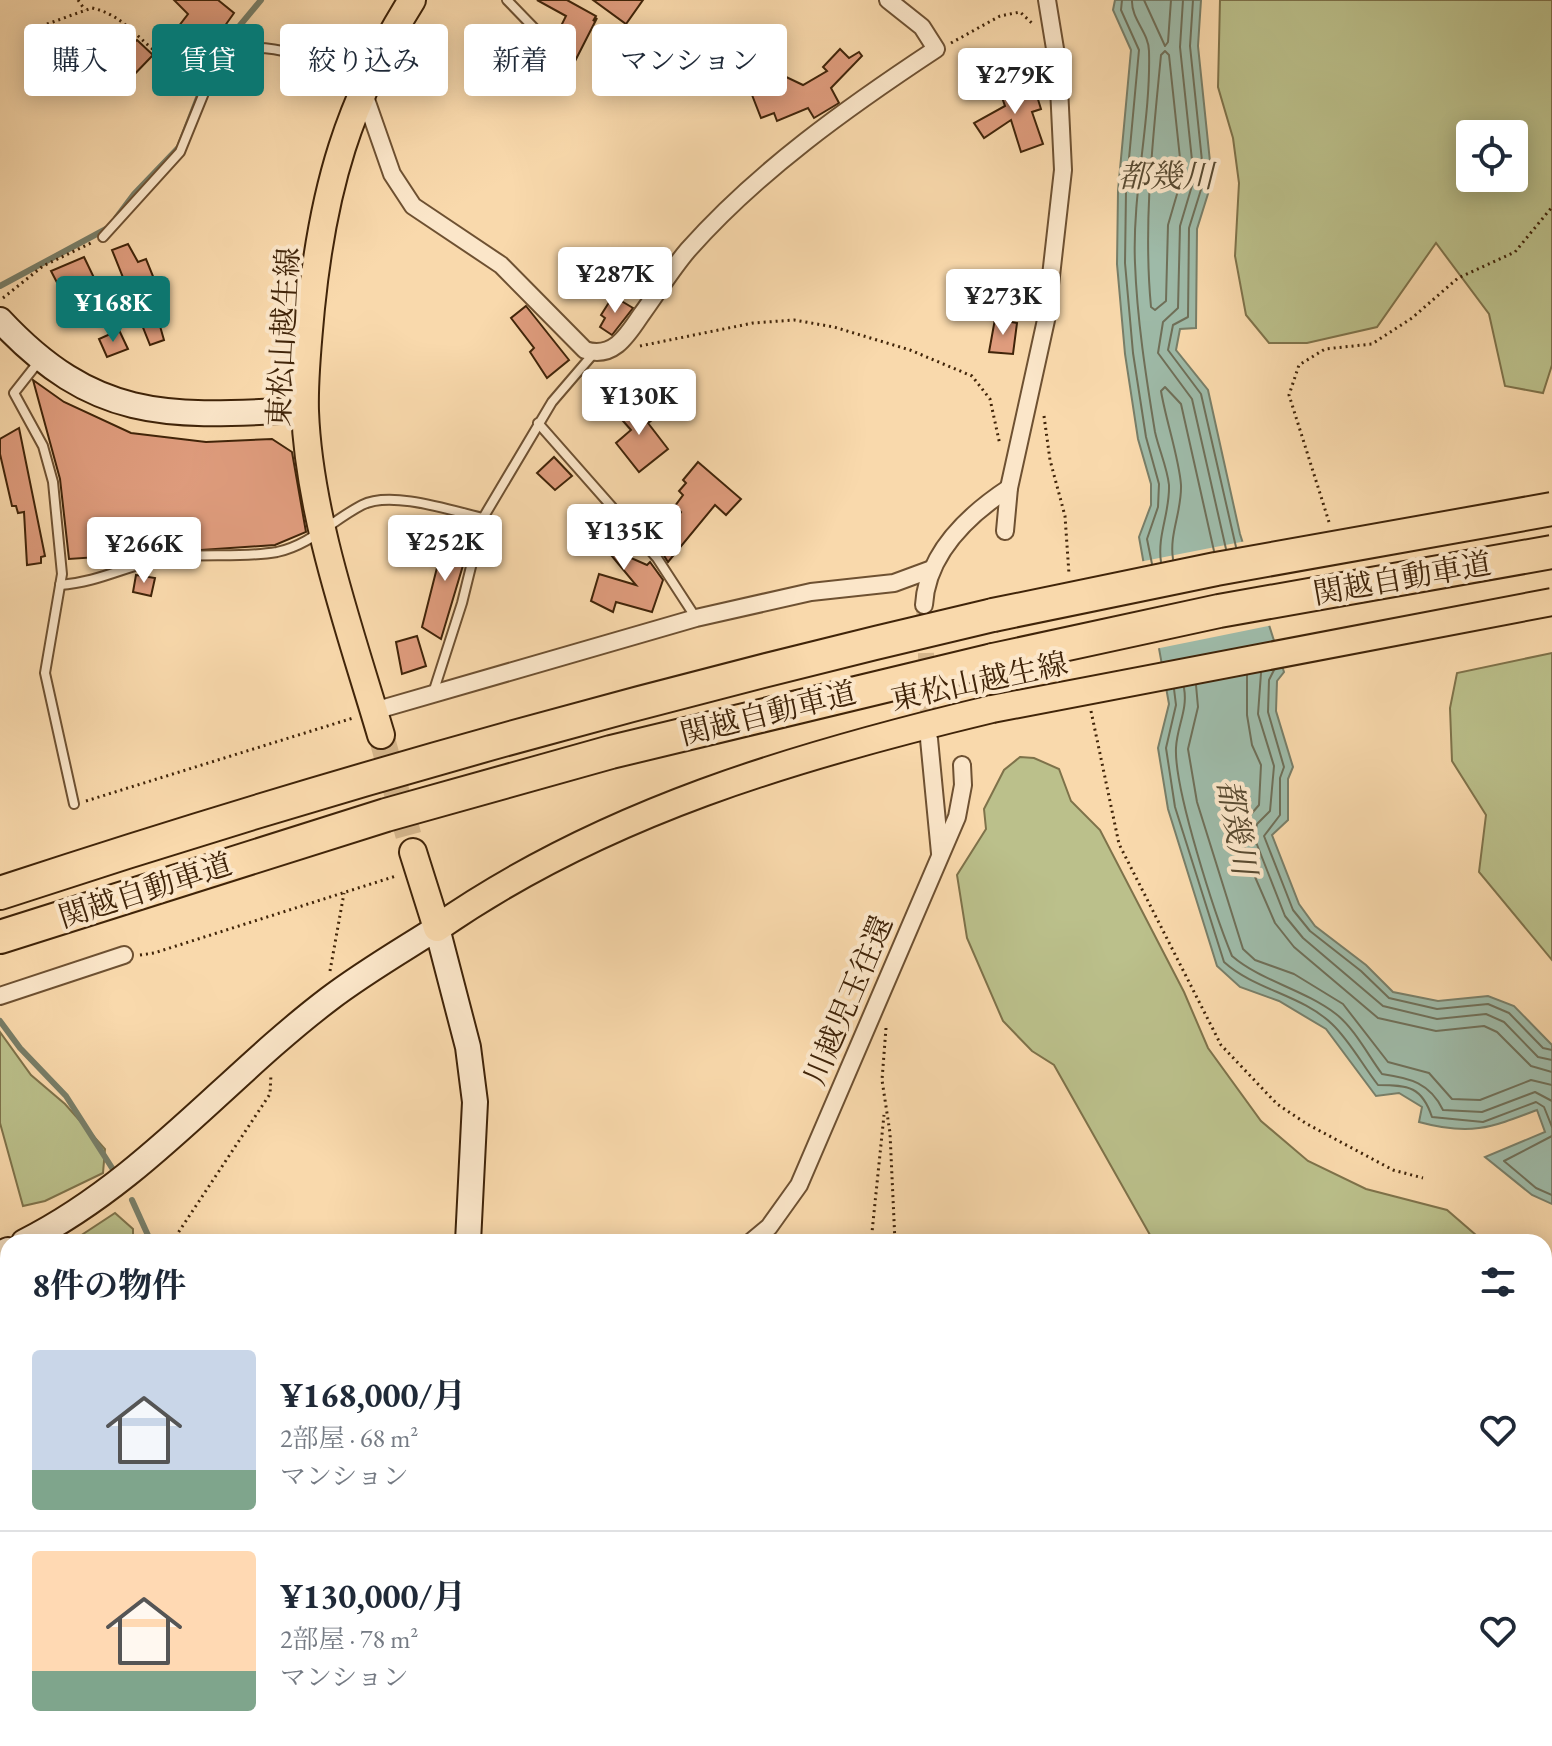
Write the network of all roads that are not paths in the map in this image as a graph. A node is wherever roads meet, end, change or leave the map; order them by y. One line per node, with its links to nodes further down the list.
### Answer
1 (507, 0): 6 (lane)
2 (888, 0): 12 (street)
3 (1047, 0): 16 (street)
4 (409, 1): 5 (main road, 東松山越生線)
5 (397, 24)
6 (530, 24)
7 (280, 52): 10 (lane)
8 (361, 96): 14 (main road, 東松山越生線)
9 (365, 96): 12 (street)
10 (103, 237)
11 (0, 320): 13 (street)
12 (603, 352): 15 (lane)
13 (40, 360): 14 (street); 23 (lane)
14 (305, 410): 20 (main road, 東松山越生線)
15 (538, 423): 18 (lane); 26 (lane)
16 (1009, 488): 19 (street); 22 (street)
17 (1552, 509): 34 (highway, 関越自動車道, bridge)
18 (483, 518): 20 (lane); 27 (lane)
19 (1005, 531)
20 (325, 532): 23 (lane); 28 (main road, 東松山越生線)
21 (1552, 552): 36 (highway, 関越自動車道, bridge)
22 (932, 569): 25 (street); 26 (street)
23 (60, 585): 31 (lane)
24 (1552, 602): 35 (main road, 東松山越生線, bridge)
25 (924, 605)
26 (696, 618): 27 (street)
27 (433, 693): 28 (street)
28 (377, 723)
29 (929, 739): 32 (street)
30 (962, 765): 32 (street, 川越児玉往還)
31 (74, 804)
32 (940, 855): 41 (street, 川越児玉往還)
33 (416, 861): 35 (main road)
34 (0, 893)
35 (437, 928): 39 (street); 40 (street)
36 (0, 937)
37 (124, 955): 38 (street)
38 (0, 996)
39 (37, 1234)
40 (468, 1234)
41 (761, 1234)

